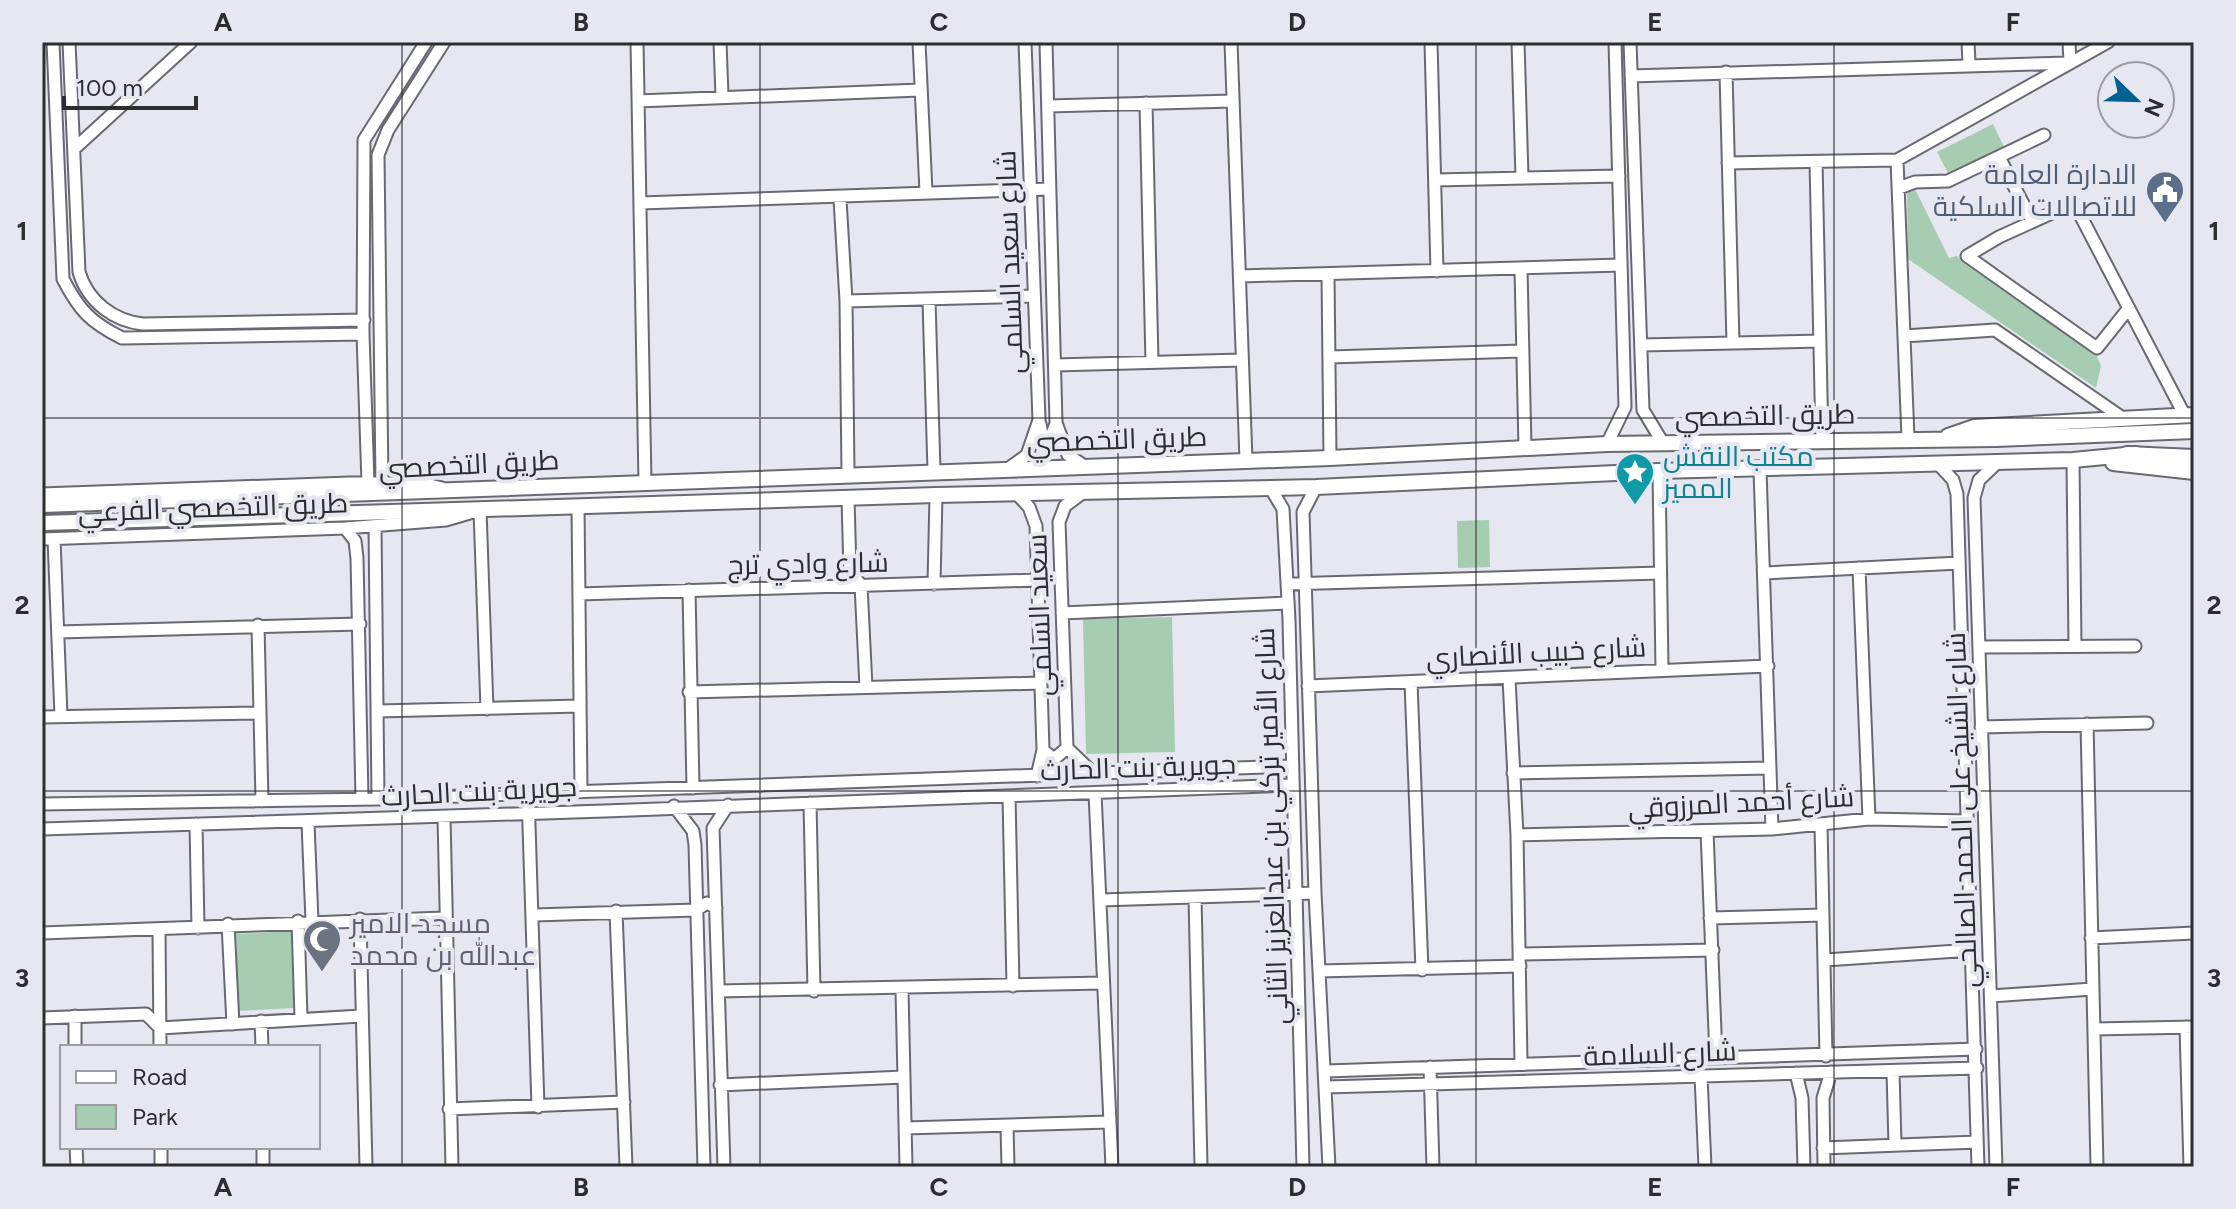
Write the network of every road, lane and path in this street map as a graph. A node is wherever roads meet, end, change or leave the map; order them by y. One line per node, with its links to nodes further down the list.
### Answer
1 (53, 42): 57 (street)
2 (69, 42): 30 (street)
3 (191, 42): 30 (street)
4 (426, 42): 50 (street)
5 (444, 42): 51 (street)
6 (637, 42): 25 (street)
7 (720, 42): 24 (street)
8 (919, 42): 23 (street)
9 (1025, 42): 40 (street, شارع سعيد السلمي)
10 (1046, 42): 28 (street, شارع سعيد السلمي)
11 (1231, 42): 26 (street)
12 (1431, 42): 37 (street)
13 (1518, 42): 36 (street)
14 (1615, 42): 35 (street)
15 (1630, 42): 22 (street)
16 (1968, 42): 19 (street)
17 (2069, 42): 20 (street)
18 (2108, 42): 20 (street)
19 (1969, 63): 20 (street); 21 (street)
20 (2070, 63): 32 (street)
21 (1726, 72): 22 (street); 34 (street)
22 (1631, 76): 61 (street)
23 (920, 90): 24 (street); 41 (street)
24 (722, 96): 25 (street)
25 (638, 101): 43 (street)
26 (1233, 101): 27 (street); 49 (street)
27 (1146, 103): 28 (street); 65 (street)
28 (1048, 106): 39 (street, شارع سعيد السلمي)
29 (2044, 135): 31 (street)
30 (74, 149): 56 (street)
31 (1999, 157): 38 (street); 44 (street)
32 (1897, 160): 33 (street); 38 (street)
33 (1816, 162): 34 (street); 59 (street)
34 (1728, 163): 60 (street)
35 (1619, 176): 36 (street); 45 (street)
36 (1522, 177): 37 (street)
37 (1435, 180): 47 (street)
38 (1899, 188): 58 (street)
39 (1049, 189): 40 (street); 66 (street, شارع سعيد السلمي)
40 (1029, 190): 41 (street); 52 (street, شارع سعيد السلمي)
41 (926, 192): 42 (street)
42 (840, 199): 43 (street); 54 (street)
43 (641, 203): 103 (street)
44 (2032, 221): 55 (street); 55 (street)
45 (1621, 265): 46 (street); 70 (street)
46 (1521, 269): 47 (street); 62 (street)
47 (1437, 271): 48 (street)
48 (1328, 275): 49 (street); 63 (street)
49 (1241, 276): 64 (street)
50 (363, 285): 51 (street); 56 (street)
51 (377, 285): 74 (street)
52 (1034, 296): 53 (street); 67 (street, شارع سعيد السلمي)
53 (929, 300): 54 (street); 97 (street)
54 (846, 301): 100 (street)
55 (2129, 308): 72 (street)
56 (364, 320): 57 (street)
57 (363, 334): 73 (street)
58 (1904, 336): 69 (street); 80 (street)
59 (1820, 341): 60 (street); 81 (street)
60 (1733, 343): 61 (street)
61 (1641, 345): 71 (street)
62 (1522, 351): 63 (street); 85 (street)
63 (1330, 357): 88 (street)
64 (1242, 360): 65 (street); 90 (street)
65 (1152, 362): 66 (street)
66 (1055, 365): 68 (street, شارع سعيد السلمي)
67 (1037, 379): 68 (street); 76 (street, شارع سعيد السلمي)
68 (1055, 379): 78 (street, شارع سعيد السلمي)
69 (2094, 397): 75 (street); 77 (street)
70 (1625, 407): 71 (street); 84 (street)
71 (1643, 410): 83 (street)
72 (2190, 415): 75 (main road)
73 (366, 417): 74 (street); 101 (street)
74 (381, 417): 102 (street)
75 (2124, 419): 77 (main road)
76 (1039, 420): 78 (street); 95 (street, شارع سعيد السلمي)
77 (2082, 421): 82 (main road)
78 (1056, 423): 94 (street, شارع سعيد السلمي)
79 (2194, 431): 82 (main road, طريق التخصصي)
80 (1908, 438): 81 (main road, طريق التخصصي); 82 (main road, طريق التخصصي)
81 (1822, 440): 83 (main road, طريق التخصصي)
82 (1938, 440)
83 (1663, 443): 84 (main road, طريق التخصصي)
84 (1607, 444): 85 (main road, طريق التخصصي)
85 (1525, 448): 88 (main road, طريق التخصصي)
86 (2194, 450): 87 (main road, طريق التخصصي)
87 (2127, 455): 89 (highway); 91 (main road, طريق التخصصي)
88 (1330, 458): 90 (main road, طريق التخصصي)
89 (2194, 458)
90 (1246, 460): 94 (main road, طريق التخصصي)
91 (2073, 460): 92 (main road, طريق التخصصي); 99 (main road); 145 (street)
92 (1999, 461): 93 (main road, طريق التخصصي); 147 (street, شارع الشيخ على الحمد الصالحي)
93 (1939, 465): 96 (main road, طريق التخصصي); 125 (street, شارع الشيخ على الحمد الصالحي)
94 (1086, 467): 95 (main road, طريق التخصصي)
95 (1009, 468): 97 (main road, طريق التخصصي)
96 (1760, 470): 98 (main road, طريق التخصصي); 128 (street)
97 (934, 471): 100 (main road, طريق التخصصي)
98 (1659, 471): 105 (main road, طريق التخصصي); 127 (street)
99 (2194, 472)
100 (848, 473): 103 (main road, طريق التخصصي)
101 (368, 483): 102 (street, طريق التخصصي الفرعي); 108 (street, طريق التخصصي الفرعي)
102 (382, 483): 106 (street, طريق التخصصي الفرعي)
103 (645, 483): 106 (main road, طريق التخصصي)
104 (1270, 487): 105 (main road, طريق التخصصي); 107 (main road, طريق التخصصي); 114 (street, شارع الأمير تركي بن عبدالعزيز الثاني)
105 (1316, 487): 116 (street, شارع الأمير تركي بن عبدالعزيز الثاني)
106 (447, 489): 112 (main road, طريق التخصصي)
107 (1085, 491): 109 (main road, طريق التخصصي); 117 (street, سعيد السلمي)
108 (42, 494)
109 (1017, 494): 110 (main road, طريق التخصصي); 120 (street, سعيد السلمي)
110 (936, 495): 111 (main road, طريق التخصصي); 130 (street)
111 (848, 498): 113 (main road, طريق التخصصي); 133 (street)
112 (42, 505)
113 (578, 506): 115 (main road, طريق التخصصي); 135 (street)
114 (1283, 509): 116 (street); 131 (street, شارع الأمير تركي بن عبدالعزيز الثاني)
115 (480, 510): 118 (main road, طريق التخصصي); 119 (street, طريق التخصصي الفرعي); 157 (street)
116 (1303, 512): 132 (street, شارع الأمير تركي بن عبدالعزيز الثاني)
117 (1059, 522): 120 (street); 137 (street, سعيد السلمي)
118 (42, 523)
119 (375, 526): 121 (street, طريق التخصصي الفرعي); 123 (street)
120 (1036, 526): 129 (street, سعيد السلمي)
121 (345, 528): 122 (street, طريق التخصصي الفرعي); 124 (street)
122 (48, 539): 142 (street)
123 (376, 555): 124 (street); 158 (street)
124 (357, 558): 140 (street)
125 (1959, 563): 126 (street); 198 (street, شارع الشيخ على الحمد الصالحي)
126 (1859, 568): 128 (street); 197 (street)
127 (1660, 573): 132 (street); 149 (street)
128 (1765, 573): 148 (street)
129 (1038, 580): 130 (street, شارع وادي ترج); 152 (street, سعيد السلمي)
130 (934, 584): 133 (street, شارع وادي ترج)
131 (1287, 584): 132 (street); 136 (street, شارع الأمير تركي بن عبدالعزيز الثاني)
132 (1305, 584): 138 (street, شارع الأمير تركي بن عبدالعزيز الثاني)
133 (861, 585): 134 (street, شارع وادي ترج); 154 (street)
134 (689, 590): 135 (street, شارع وادي ترج); 155 (street)
135 (579, 594): 156 (street)
136 (1288, 603): 137 (street); 139 (street, شارع الأمير تركي بن عبدالعزيز الثاني)
137 (1062, 613): 165 (street, سعيد السلمي)
138 (1306, 617): 139 (street); 143 (street, شارع الأمير تركي بن عبدالعزيز الثاني)
139 (1289, 620): 144 (street, شارع الأمير تركي بن عبدالعزيز الثاني)
140 (360, 624): 141 (street); 173 (street)
141 (258, 625): 142 (street); 159 (street)
142 (58, 632): 160 (street)
143 (1306, 642): 144 (street); 153 (street, شارع الأمير تركي بن عبدالعزيز الثاني)
144 (1289, 643): 167 (street, شارع الأمير تركي بن عبدالعزيز الثاني)
145 (2075, 646): 146 (street); 147 (street)
146 (2135, 646)
147 (1979, 647): 164 (street, شارع الشيخ على الحمد الصالحي)
148 (1768, 666): 149 (street, شارع خبيب الأنصاري); 169 (street)
149 (1662, 669): 150 (street, شارع خبيب الأنصاري)
150 (1509, 679): 151 (street, شارع خبيب الأنصاري); 172 (street)
151 (1411, 682): 153 (street, شارع خبيب الأنصاري); 233 (street)
152 (1041, 683): 154 (street); 166 (street, سعيد السلمي)
153 (1308, 686): 210 (street, شارع الأمير تركي بن عبدالعزيز الثاني)
154 (866, 687): 155 (street)
155 (689, 692): 179 (street)
156 (580, 706): 157 (street); 180 (street)
157 (487, 709): 158 (street)
158 (378, 711): 171 (street)
159 (259, 713): 160 (street); 189 (street)
160 (61, 716): 161 (street)
161 (42, 717)
162 (2147, 723): 163 (street)
163 (2087, 724): 164 (street); 228 (street)
164 (1981, 727): 241 (street, شارع الشيخ على الحمد الصالحي)
165 (1067, 748): 166 (street); 170 (street)
166 (1043, 750): 174 (street, سعيد السلمي)
167 (1291, 766): 168 (street, جويرية بنت الحارث); 177 (street, شارع الأمير تركي بن عبدالعزيز الثاني)
168 (1271, 767): 170 (street, جويرية بنت الحارث); 178 (street)
169 (1770, 768): 172 (street); 204 (street)
170 (1092, 772): 174 (street, جويرية بنت الحارث)
171 (378, 773): 173 (street); 186 (street)
172 (1513, 773): 206 (street)
173 (361, 774): 185 (street)
174 (1037, 776): 175 (street, جويرية بنت الحارث)
175 (939, 779): 176 (street, جويرية بنت الحارث); 184 (street)
176 (918, 780): 179 (street, جويرية بنت الحارث); 187 (street)
177 (1292, 785): 178 (street, جويرية بنت الحارث); 209 (street, شارع الأمير تركي بن عبدالعزيز الثاني)
178 (1274, 786): 181 (street, جويرية بنت الحارث)
179 (693, 788): 180 (street, جويرية بنت الحارث)
180 (581, 792): 182 (street, جويرية بنت الحارث)
181 (1095, 793): 183 (street, جويرية بنت الحارث); 212 (street)
182 (528, 794): 186 (street, جويرية بنت الحارث); 195 (street)
183 (1009, 796): 184 (street, جويرية بنت الحارث); 236 (street)
184 (939, 798): 187 (street, جويرية بنت الحارث)
185 (362, 799): 186 (street, جويرية بنت الحارث); 189 (street, جويرية بنت الحارث)
186 (378, 799)
187 (918, 799): 191 (street, جويرية بنت الحارث)
188 (213, 801): 189 (street, جويرية بنت الحارث); 190 (street, جويرية بنت الحارث); 200 (street)
189 (262, 801)
190 (189, 802): 192 (street, جويرية بنت الحارث); 201 (street)
191 (810, 803): 193 (street, جويرية بنت الحارث); 240 (street)
192 (42, 804)
193 (728, 805): 194 (street, جويرية بنت الحارث); 208 (street)
194 (674, 806): 195 (street, جويرية بنت الحارث); 207 (street)
195 (529, 813): 196 (street, جويرية بنت الحارث); 216 (street)
196 (444, 817): 199 (street, جويرية بنت الحارث); 218 (street)
197 (1869, 819): 198 (street, شارع أحمد المرزوقي); 202 (street, شارع أحمد المرزوقي)
198 (1968, 821): 230 (street, شارع الشيخ على الحمد الصالحي)
199 (308, 823): 200 (street, جويرية بنت الحارث); 222 (street)
200 (212, 824): 201 (street, جويرية بنت الحارث)
201 (194, 825): 203 (street, جويرية بنت الحارث); 224 (street)
202 (1821, 826): 204 (street, شارع أحمد المرزوقي); 217 (street)
203 (42, 829)
204 (1772, 829): 205 (street, شارع أحمد المرزوقي)
205 (1707, 831): 206 (street, شارع أحمد المرزوقي); 219 (street)
206 (1517, 835): 231 (street)
207 (697, 890): 208 (street); 214 (street)
208 (716, 890): 213 (street)
209 (1295, 892): 210 (street); 211 (street); 243 (street, شارع الأمير تركي بن عبدالعزيز الثاني)
210 (1315, 893): 234 (street, شارع الأمير تركي بن عبدالعزيز الثاني)
211 (1195, 897): 212 (street); 295 (street)
212 (1101, 900): 235 (street)
213 (716, 908): 214 (street); 239 (street)
214 (696, 910): 215 (street); 290 (street)
215 (616, 911): 216 (street); 275 (street)
216 (534, 915): 276 (street)
217 (1823, 915): 219 (street); 232 (street)
218 (444, 918): 220 (street); 277 (street)
219 (1710, 918): 229 (street)
220 (360, 919): 222 (street); 245 (street)
221 (298, 921): 222 (street); 223 (street); 247 (street)
222 (312, 921)
223 (228, 924): 224 (street); 249 (street)
224 (198, 928): 225 (street)
225 (159, 930): 226 (street); 251 (street)
226 (42, 933)
227 (2194, 933): 228 (street)
228 (2091, 938): 237 (street)
229 (1713, 950): 231 (street); 259 (street)
230 (1972, 950): 232 (street); 256 (street, شارع الشيخ على الحمد الصالحي)
231 (1520, 960): 233 (street); 260 (street)
232 (1825, 960): 258 (street)
233 (1422, 970): 234 (street)
234 (1319, 971): 242 (street, شارع الأمير تركي بن عبدالعزيز الثاني)
235 (1103, 983): 236 (street); 281 (street)
236 (1013, 986): 238 (street)
237 (2092, 989): 241 (street); 252 (street)
238 (902, 990): 240 (street); 270 (street)
239 (719, 991): 240 (street); 272 (street)
240 (814, 991)
241 (1991, 996): 303 (street, شارع الشيخ على الحمد الصالحي)
242 (1322, 1008): 243 (street); 264 (street, شارع الأمير تركي بن عبدالعزيز الثاني)
243 (1300, 1012): 296 (street, شارع الأمير تركي بن عبدالعزيز الثاني)
244 (75, 1016): 246 (street); 251 (street); 253 (street)
245 (361, 1016): 247 (street); 287 (street)
246 (42, 1018)
247 (301, 1018): 248 (street)
248 (261, 1021): 249 (street); 255 (street)
249 (233, 1024): 251 (street)
250 (2190, 1027): 252 (street); 280 (street)
251 (160, 1028): 254 (street)
252 (2094, 1029): 304 (street)
253 (75, 1045)
254 (160, 1045)
255 (262, 1045)
256 (1976, 1049): 257 (street); 262 (street, شارع الشيخ على الحمد الصالحي)
257 (1937, 1050): 258 (street); 263 (street)
258 (1826, 1056): 259 (street)
259 (1716, 1057): 260 (street)
260 (1521, 1063): 261 (street)
261 (1430, 1067): 265 (street); 271 (street)
262 (1977, 1068): 263 (street, شارع السلامة); 284 (street, شارع الشيخ على الحمد الصالحي)
263 (1935, 1069): 266 (street, شارع السلامة)
264 (1326, 1071): 265 (street); 273 (street, شارع الأمير تركي بن عبدالعزيز الثاني)
265 (1341, 1071): 274 (street)
266 (1893, 1071): 267 (street, شارع السلامة); 285 (street)
267 (1831, 1072): 268 (street, شارع السلامة); 279 (street)
268 (1796, 1073): 269 (street, شارع السلامة); 278 (street)
269 (1701, 1076): 271 (street, شارع السلامة); 299 (street)
270 (904, 1077): 272 (street); 283 (street)
271 (1429, 1084): 274 (street, شارع السلامة); 298 (street)
272 (720, 1085): 291 (street)
273 (1326, 1087): 274 (street, شارع السلامة); 297 (street, شارع الأمير تركي بن عبدالعزيز الثاني)
274 (1345, 1087)
275 (624, 1102): 276 (street); 289 (street)
276 (538, 1107): 277 (street)
277 (449, 1109): 288 (street)
278 (1803, 1112): 279 (street); 300 (street)
279 (1823, 1112): 286 (street)
280 (2192, 1114): 305 (street)
281 (1109, 1122): 282 (street); 294 (street)
282 (1007, 1127): 283 (street); 293 (street)
283 (905, 1128): 292 (street)
284 (1977, 1142): 285 (street); 302 (street, شارع الشيخ على الحمد الصالحي)
285 (1895, 1145): 286 (street)
286 (1823, 1148): 301 (street)
287 (366, 1167)
288 (452, 1167)
289 (626, 1167)
290 (704, 1167)
291 (724, 1167)
292 (906, 1167)
293 (1008, 1167)
294 (1112, 1167)
295 (1201, 1167)
296 (1303, 1167)
297 (1329, 1167)
298 (1433, 1167)
299 (1705, 1167)
300 (1804, 1167)
301 (1824, 1167)
302 (1978, 1167)
303 (1996, 1167)
304 (2097, 1167)
305 (2190, 1167)

